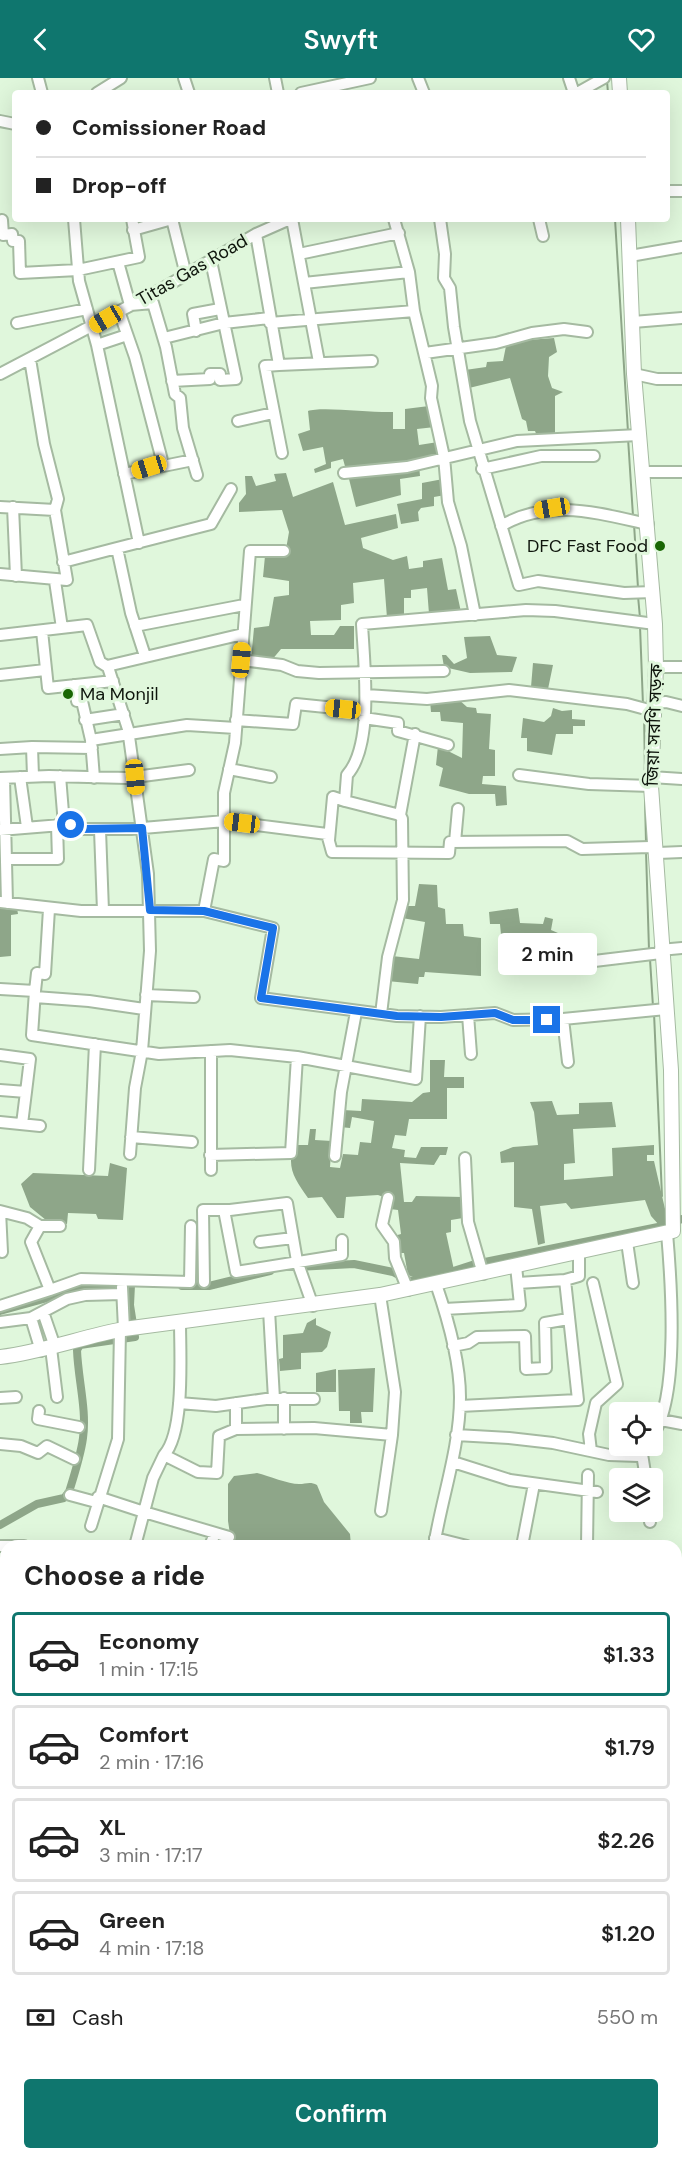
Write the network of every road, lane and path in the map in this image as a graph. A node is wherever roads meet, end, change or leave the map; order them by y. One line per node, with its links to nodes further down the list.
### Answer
1 (121, 78): 4 (street)
2 (370, 78): 5 (street)
3 (604, 78): 6 (street)
4 (102, 90)
5 (316, 90)
6 (581, 90)
7 (1, 220): 26 (street)
8 (74, 222): 26 (street)
9 (149, 222): 17 (street)
10 (173, 222): 28 (street)
11 (284, 222): 19 (street, Titas Gas Road)
12 (292, 222): 22 (street)
13 (395, 222): 18 (street)
14 (441, 222): 47 (street)
15 (540, 222): 20 (street)
16 (628, 222): 23 (main road, জিয়া সরণি সড়ক)
17 (133, 224): 25 (street)
18 (399, 233): 22 (street); 27 (street)
19 (256, 234): 24 (street, Titas Gas Road); 36 (street)
20 (543, 236)
21 (682, 247): 23 (street)
22 (299, 254): 29 (street)
23 (630, 256): 38 (main road, জিয়া সরণি সড়ক)
24 (211, 261): 28 (street, Titas Gas Road); 32 (street)
25 (118, 262): 26 (street); 30 (street)
26 (78, 270): 31 (street)
27 (409, 272): 29 (street); 34 (street)
28 (186, 275): 30 (street, Titas Gas Road)
29 (304, 284): 37 (street)
30 (130, 305): 33 (street, Titas Gas Road); 45 (street)
31 (87, 309): 39 (street); 41 (street)
32 (220, 309): 40 (street); 42 (street)
33 (119, 311): 41 (street, Titas Gas Road); 44 (street)
34 (414, 311): 37 (street); 48 (street)
35 (682, 318): 38 (street)
36 (270, 320): 37 (street); 40 (street); 52 (street)
37 (310, 321): 51 (street)
38 (633, 322): 54 (main road, জিয়া সরণি সড়ক)
39 (17, 323)
40 (224, 323): 42 (street); 56 (street)
41 (92, 327): 46 (street); 49 (street, Titas Gas Road)
42 (196, 331): 45 (street)
43 (587, 332): 47 (street)
44 (127, 335): 46 (street); 65 (street)
45 (164, 338): 56 (street)
46 (97, 345): 70 (street)
47 (459, 348): 48 (street); 60 (street)
48 (425, 353): 63 (street)
49 (30, 358): 53 (street, Titas Gas Road); 75 (street)
50 (372, 361): 51 (street)
51 (319, 362): 52 (street)
52 (279, 364): 57 (street)
53 (0, 374)
54 (634, 374): 55 (street); 59 (main road, জিয়া সরণি সড়ক)
55 (682, 379)
56 (172, 381): 64 (street)
57 (273, 413): 58 (street); 61 (street)
58 (238, 421)
59 (639, 435): 60 (street); 67 (main road, জিয়া সরণি সড়ক)
60 (477, 449): 63 (street); 66 (street)
61 (282, 453)
62 (594, 456): 66 (street)
63 (444, 457): 69 (street); 87 (street)
64 (193, 460): 65 (street); 71 (street)
65 (163, 464): 70 (street)
66 (482, 469): 77 (street)
67 (643, 472): 68 (street); 76 (main road, জিয়া সরণি সড়ক)
68 (682, 472)
69 (344, 473)
70 (124, 474): 78 (street)
71 (197, 475)
72 (231, 489): 78 (street)
73 (0, 507): 74 (street)
74 (13, 507): 75 (street); 83 (street)
75 (55, 510): 81 (street)
76 (648, 524): 77 (street); 85 (main road, জিয়া সরণি সড়ক)
77 (501, 526): 85 (street)
78 (139, 543): 79 (street)
79 (117, 549): 81 (street); 89 (street)
80 (284, 552): 86 (street)
81 (63, 562): 84 (street)
82 (0, 574): 83 (street)
83 (16, 576): 84 (street)
84 (55, 581): 90 (street)
85 (653, 592): 88 (main road, জিয়া সরণি সড়ক)
86 (244, 605): 89 (street); 92 (street)
87 (475, 615): 88 (street); 101 (street)
88 (655, 624): 97 (main road, জিয়া সরণি সড়ক)
89 (135, 626): 94 (street)
90 (62, 628): 91 (street); 96 (street)
91 (42, 631): 93 (street); 99 (street)
92 (243, 634): 94 (street); 95 (street)
93 (0, 635)
94 (145, 656): 96 (street)
95 (241, 660): 101 (street); 111 (street)
96 (107, 666): 103 (street)
97 (656, 667): 98 (street); 107 (main road, জিয়া সরণি সড়ক)
98 (682, 667)
99 (45, 670): 102 (street); 104 (street)
100 (444, 670): 101 (street)
101 (365, 673): 105 (street)
102 (0, 675)
103 (113, 681): 104 (street); 108 (street)
104 (74, 685): 110 (street)
105 (366, 695): 107 (street); 109 (street)
106 (682, 706): 107 (street)
107 (653, 707): 129 (main road, জিয়া সরণি সড়ক)
108 (124, 714): 110 (street); 112 (street)
109 (364, 714): 111 (street); 113 (street); 130 (street)
110 (85, 720): 114 (street)
111 (236, 724): 112 (street); 119 (street)
112 (129, 734): 114 (street); 124 (street)
113 (415, 734): 115 (street); 132 (street)
114 (91, 744): 116 (street); 127 (street)
115 (448, 745)
116 (32, 747): 117 (street); 121 (street)
117 (0, 749)
118 (189, 770): 124 (street)
119 (229, 770): 125 (street); 133 (street)
120 (519, 775): 129 (street)
121 (33, 776): 122 (street); 123 (street)
122 (60, 776): 127 (street); 134 (street)
123 (20, 777): 126 (street); 135 (street)
124 (135, 777): 127 (street); 136 (street)
125 (272, 777)
126 (2, 778): 137 (street)
127 (94, 778)
128 (682, 779): 129 (street)
129 (651, 781): 141 (main road, জিয়া সরণি সড়ক)
130 (345, 801): 132 (street); 139 (street)
131 (458, 809): 140 (street)
132 (400, 815): 143 (street)
133 (225, 821): 136 (street); 139 (street); 150 (street)
134 (61, 825): 135 (street); 138 (street); 144 (street)
135 (27, 827): 137 (street)
136 (142, 828): 138 (street); 148 (street)
137 (3, 830): 144 (street)
138 (100, 830): 149 (street)
139 (329, 842): 143 (street)
140 (455, 842): 141 (street); 143 (street)
141 (656, 849): 142 (street); 152 (main road, জিয়া সরণি সড়ক)
142 (682, 852)
143 (402, 853): 161 (street)
144 (7, 859): 145 (street)
145 (4, 873): 146 (street)
146 (4, 902): 147 (street)
147 (49, 909): 149 (street); 155 (street)
148 (150, 910): 149 (street); 150 (street); 156 (street)
149 (103, 911)
150 (204, 911): 160 (street)
151 (682, 948): 152 (street)
152 (661, 951): 153 (street); 159 (main road, জিয়া সরণি সড়ক)
153 (586, 962)
154 (0, 989): 155 (street)
155 (35, 994): 158 (street); 165 (street)
156 (146, 995): 157 (street); 158 (street)
157 (194, 998)
158 (144, 1009): 166 (street)
159 (666, 1009): 164 (street); 173 (main road, জিয়া সরণি সড়ক)
160 (356, 1012): 161 (street); 172 (street)
161 (381, 1014): 163 (street)
162 (468, 1015): 163 (street); 164 (street); 168 (street)
163 (420, 1016): 172 (street)
164 (563, 1019): 171 (street)
165 (95, 1044): 166 (street); 185 (street)
166 (142, 1051): 167 (street); 179 (street)
167 (211, 1052): 170 (street); 182 (street)
168 (471, 1054)
169 (0, 1055): 175 (street)
170 (297, 1057): 172 (street); 182 (street)
171 (568, 1062)
172 (347, 1067): 183 (street)
173 (676, 1070): 192 (main road, জিয়া সরণি সড়ক)
174 (0, 1090): 175 (street)
175 (26, 1092): 177 (street)
176 (0, 1122): 177 (street)
177 (22, 1124): 178 (street)
178 (40, 1126)
179 (131, 1137): 180 (street); 181 (street)
180 (192, 1142)
181 (130, 1154)
182 (210, 1155): 186 (street)
183 (335, 1156)
184 (465, 1158): 201 (street)
185 (89, 1170)
186 (212, 1170)
187 (388, 1198): 209 (street)
188 (224, 1210): 193 (street); 199 (street); 204 (street)
189 (40, 1226): 190 (street); 197 (street); 210 (street)
190 (60, 1226)
191 (191, 1226): 202 (street)
192 (674, 1229): 196 (main road); 212 (street)
193 (293, 1238): 195 (street); 199 (street)
194 (342, 1240): 199 (street)
195 (260, 1242)
196 (627, 1242): 198 (main road); 207 (street)
197 (2, 1252)
198 (579, 1252): 200 (main road); 203 (street)
199 (299, 1265): 215 (street)
200 (516, 1266): 201 (main road); 205 (street)
201 (482, 1272): 208 (main road)
202 (122, 1280): 210 (street); 211 (street)
203 (565, 1280): 205 (street); 220 (street)
204 (204, 1282)
205 (518, 1283): 216 (street)
206 (593, 1283): 246 (street)
207 (633, 1283)
208 (436, 1284): 209 (main road); 216 (street)
209 (407, 1287): 213 (main road)
210 (50, 1290): 214 (street)
211 (122, 1294): 218 (street); 223 (street)
212 (676, 1294): 224 (street)
213 (380, 1295): 215 (main road); 243 (street)
214 (0, 1306)
215 (313, 1306): 217 (main road)
216 (444, 1309): 225 (street)
217 (269, 1310): 222 (main road); 231 (street)
218 (44, 1312): 219 (street); 226 (street)
219 (31, 1318): 221 (street); 226 (street)
220 (568, 1319): 225 (street); 235 (street)
221 (0, 1322)
222 (180, 1322): 223 (main road); 234 (street)
223 (123, 1333): 226 (main road); 255 (street)
224 (677, 1344): 236 (street)
225 (453, 1346): 235 (street)
226 (48, 1347): 227 (main road); 228 (street)
227 (0, 1357)
228 (57, 1396)
229 (15, 1397): 230 (street)
230 (0, 1398)
231 (279, 1399): 232 (street); 233 (street); 242 (street)
232 (314, 1399)
233 (236, 1402): 234 (street); 241 (street)
234 (179, 1403): 248 (street)
235 (460, 1406): 244 (street)
236 (663, 1410)
237 (39, 1411): 240 (street)
238 (663, 1420): 239 (street)
239 (682, 1424)
240 (79, 1427)
241 (236, 1429): 242 (street); 248 (street)
242 (284, 1429): 243 (street)
243 (392, 1435): 256 (street)
244 (456, 1435): 246 (street); 250 (street)
245 (0, 1444): 249 (street)
246 (591, 1451): 247 (street)
247 (609, 1454)
248 (165, 1455): 257 (street)
249 (74, 1459)
250 (453, 1462): 252 (street); 263 (street)
251 (588, 1475): 253 (street)
252 (534, 1484): 253 (street); 264 (street)
253 (592, 1491): 265 (street)
254 (70, 1495): 255 (street)
255 (97, 1499): 257 (street); 258 (street)
256 (381, 1511)
257 (144, 1512): 259 (street); 261 (street)
258 (91, 1526)
259 (215, 1533): 260 (street); 262 (street)
260 (229, 1537)
261 (137, 1540)
262 (212, 1540)
263 (435, 1540)
264 (523, 1540)
265 (588, 1540)

